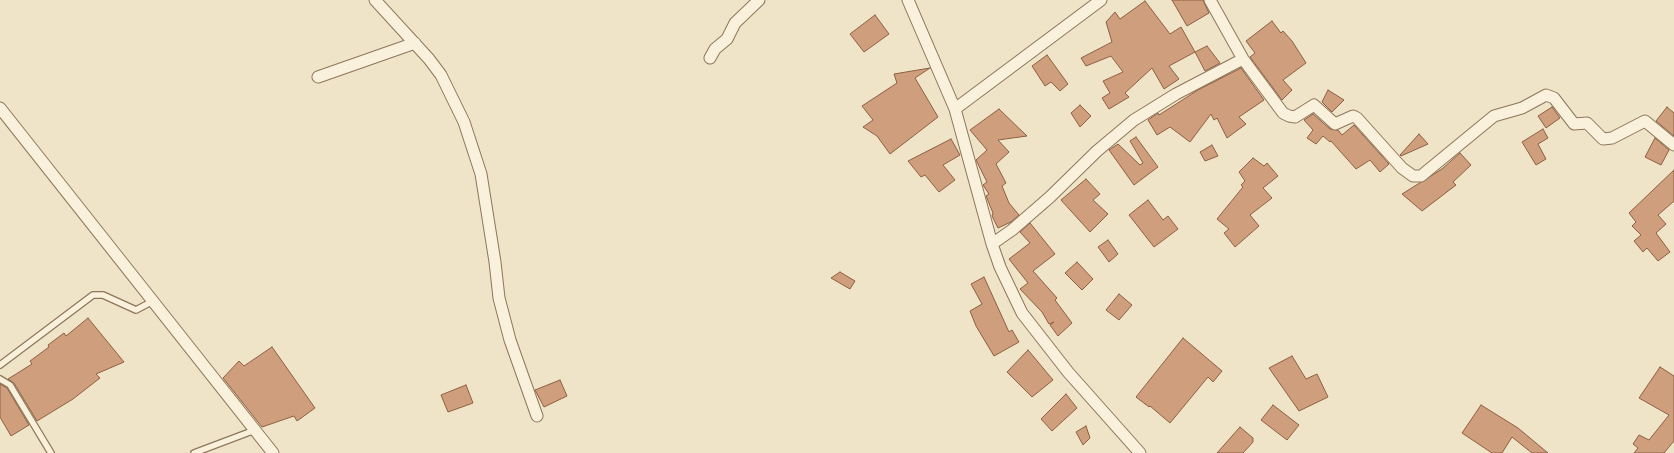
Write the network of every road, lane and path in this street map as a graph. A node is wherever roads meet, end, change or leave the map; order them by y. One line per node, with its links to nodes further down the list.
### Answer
1 (375, 0): 6 (street)
2 (759, 0): 7 (street)
3 (908, 0): 11 (street)
4 (1101, 0): 11 (street)
5 (1210, 0): 8 (street)
6 (415, 43): 9 (street); 17 (street)
7 (710, 58)
8 (1243, 59): 12 (street); 13 (street)
9 (318, 78)
10 (0, 108): 14 (street)
11 (955, 109): 13 (street)
12 (1674, 144)
13 (992, 244): 22 (street)
14 (153, 301): 15 (lane); 18 (street)
15 (0, 365)
16 (0, 379): 19 (lane)
17 (538, 416)
18 (255, 430): 20 (lane); 21 (street)
19 (51, 453)
20 (194, 453)
21 (273, 453)
22 (1140, 453)

